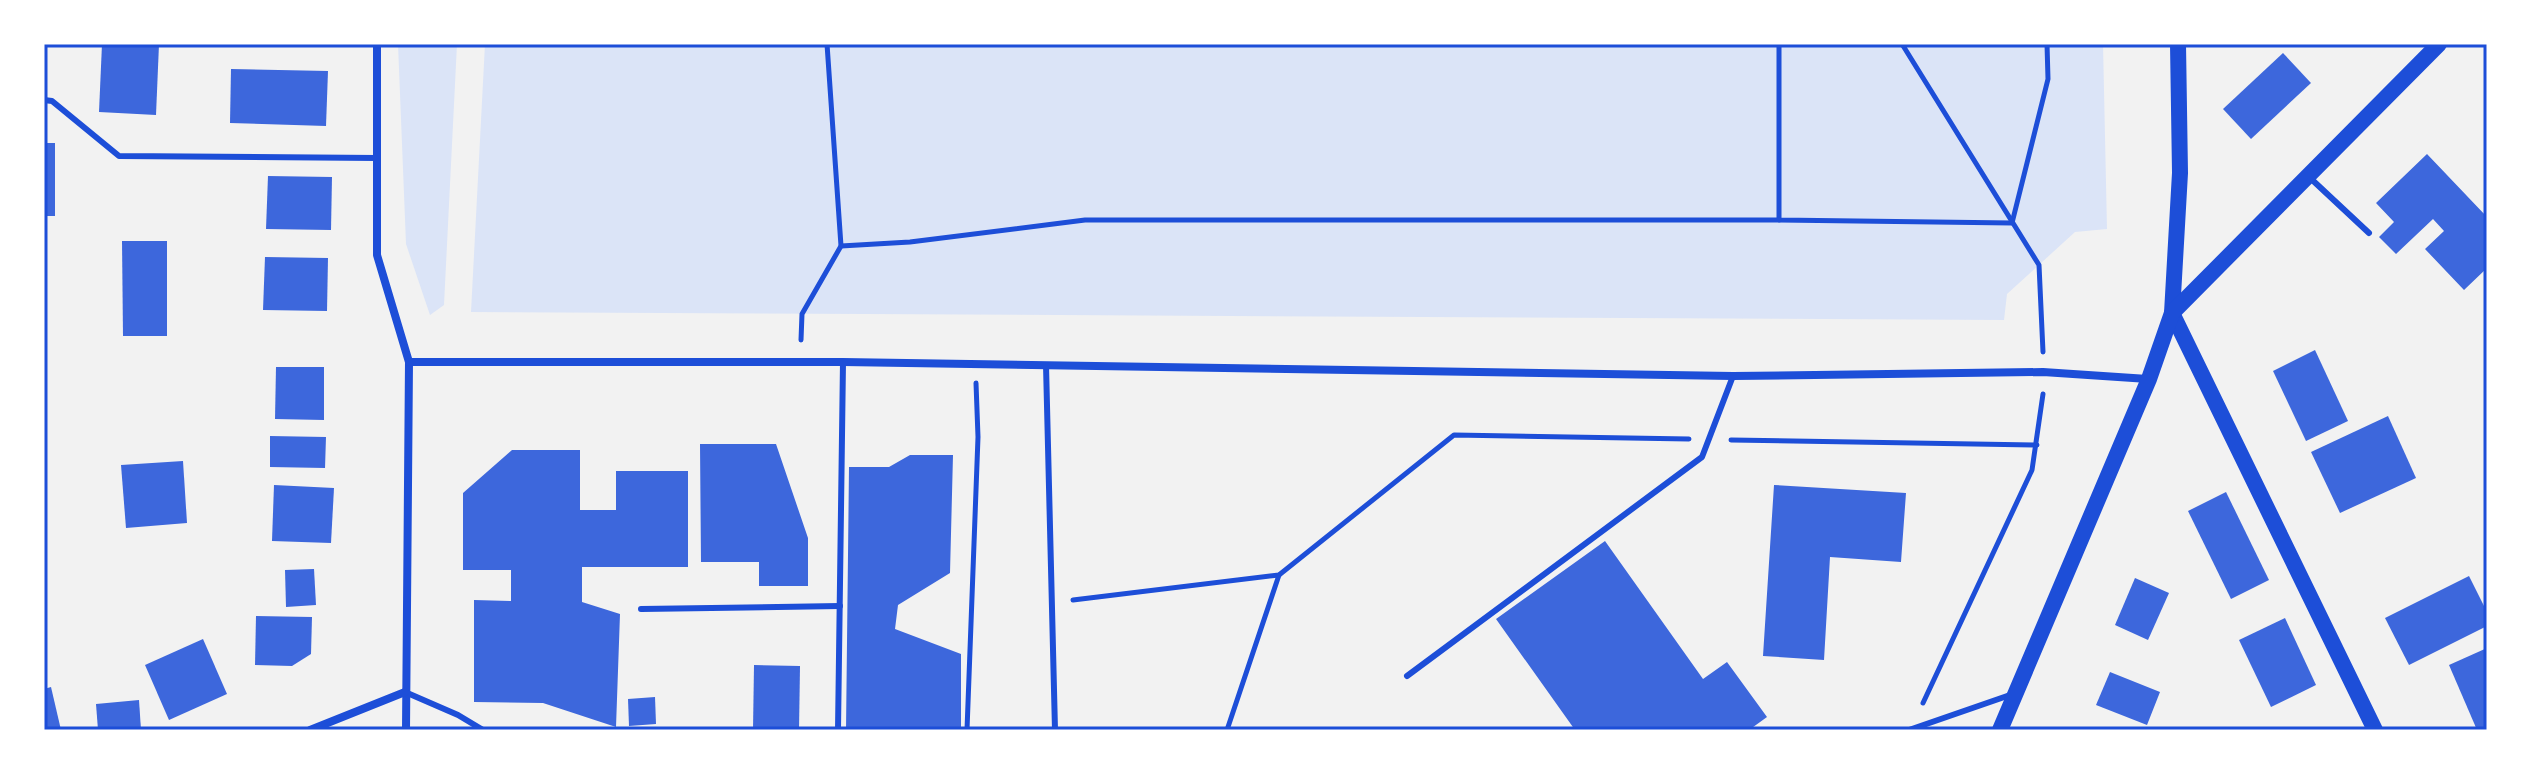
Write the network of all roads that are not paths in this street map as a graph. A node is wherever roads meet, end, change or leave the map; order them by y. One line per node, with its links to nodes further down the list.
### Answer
1 (377, 44): 5 (street)
2 (2178, 44): 8 (main road)
3 (2439, 44): 6 (main road)
4 (44, 100): 5 (lane)
5 (377, 158): 9 (street)
6 (2308, 176): 7 (lane); 8 (main road)
7 (2369, 233)
8 (2172, 313): 13 (main road); 26 (main road)
9 (409, 362): 10 (street); 17 (street)
10 (843, 362): 11 (street); 14 (lane)
11 (1046, 365): 12 (street); 24 (lane)
12 (1733, 376): 13 (street); 16 (lane)
13 (2149, 379): 18 (main road)
14 (840, 606): 15 (lane); 23 (lane)
15 (641, 609)
16 (1407, 676)
17 (405, 692): 20 (street); 21 (street); 22 (lane)
18 (2016, 693): 19 (lane); 25 (main road)
19 (1909, 729)
20 (310, 730)
21 (406, 730)
22 (483, 730)
23 (838, 730)
24 (1055, 730)
25 (2000, 730)
26 (2375, 730)

